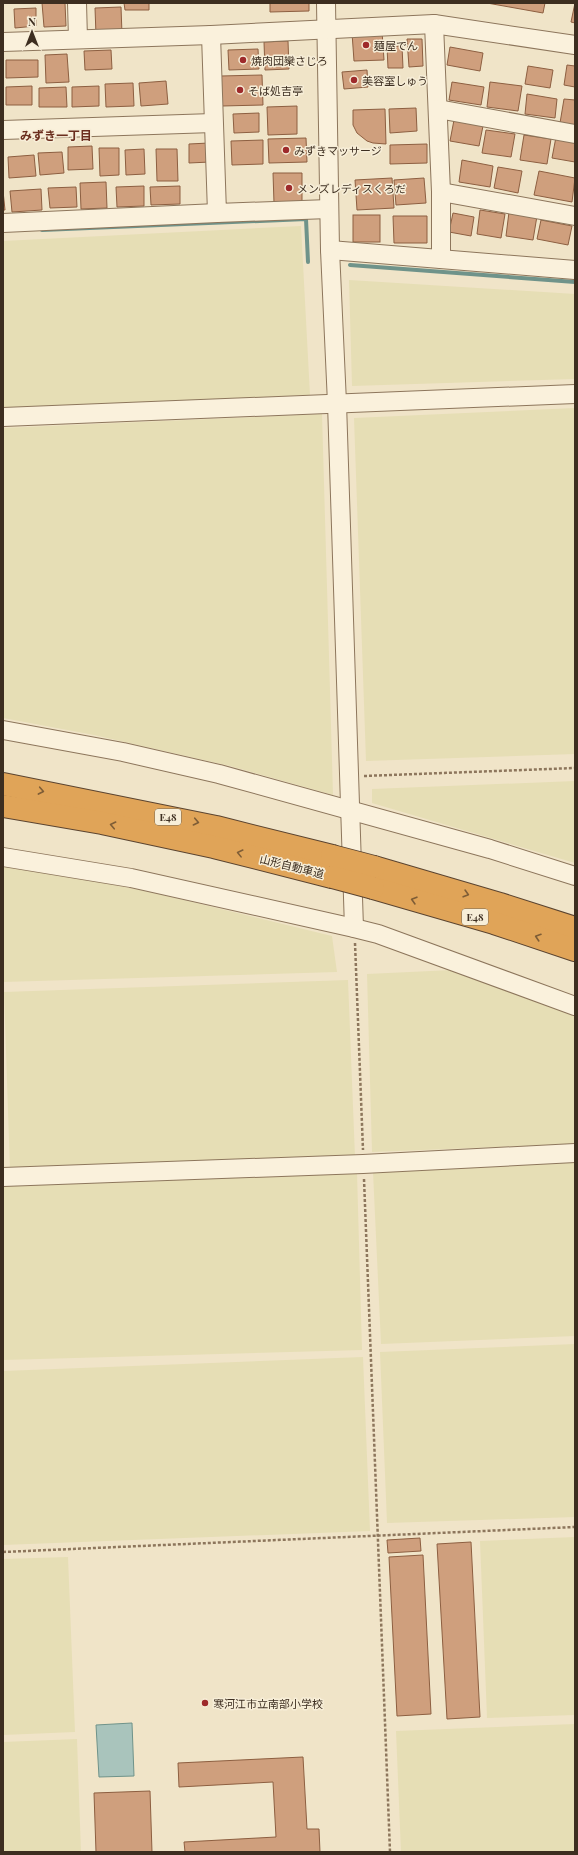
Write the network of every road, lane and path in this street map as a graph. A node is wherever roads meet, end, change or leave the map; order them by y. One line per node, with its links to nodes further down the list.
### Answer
1 (77, 3): 6 (street)
2 (326, 3): 4 (street)
3 (434, 24): 4 (street); 8 (street); 9 (street)
4 (326, 29): 5 (street); 14 (street)
5 (211, 35): 6 (street); 10 (street)
6 (78, 39): 7 (street)
7 (3, 42)
8 (575, 45)
9 (438, 109): 12 (street); 13 (street)
10 (213, 123): 11 (street); 15 (street)
11 (3, 130)
12 (575, 134)
13 (441, 192): 16 (street); 19 (street)
14 (330, 209): 15 (street); 18 (street)
15 (217, 213): 17 (street)
16 (575, 216)
17 (3, 223)
18 (330, 250): 19 (street); 22 (street)
19 (441, 259): 20 (street)
20 (575, 267)
21 (575, 394): 22 (street)
22 (337, 403): 23 (street); 26 (street)
23 (3, 417)
24 (3, 730): 29 (street)
25 (575, 768): 26 (path)
26 (349, 777): 29 (street)
27 (3, 784): 31 (highway, 山形自動車道 / E48, one-way to 31)
28 (3, 806): 31 (highway, 山形自動車道 / E48, one-way to 28)
29 (350, 810): 32 (street); 34 (street)
30 (3, 857): 34 (street)
31 (332, 866): 33 (highway, 山形自動車道 / E48, bridge)
32 (575, 876)
33 (374, 878): 35 (highway, 山形自動車道 / E48, one-way to 35); 36 (highway, 山形自動車道 / E48, one-way to 33)
34 (354, 928): 37 (street); 39 (path)
35 (575, 928)
36 (575, 950)
37 (575, 1006)
38 (575, 1153): 39 (street)
39 (363, 1164): 40 (street); 42 (path)
40 (3, 1177)
41 (575, 1527): 42 (path)
42 (378, 1535): 43 (path); 44 (path)
43 (3, 1552)
44 (390, 1852)

